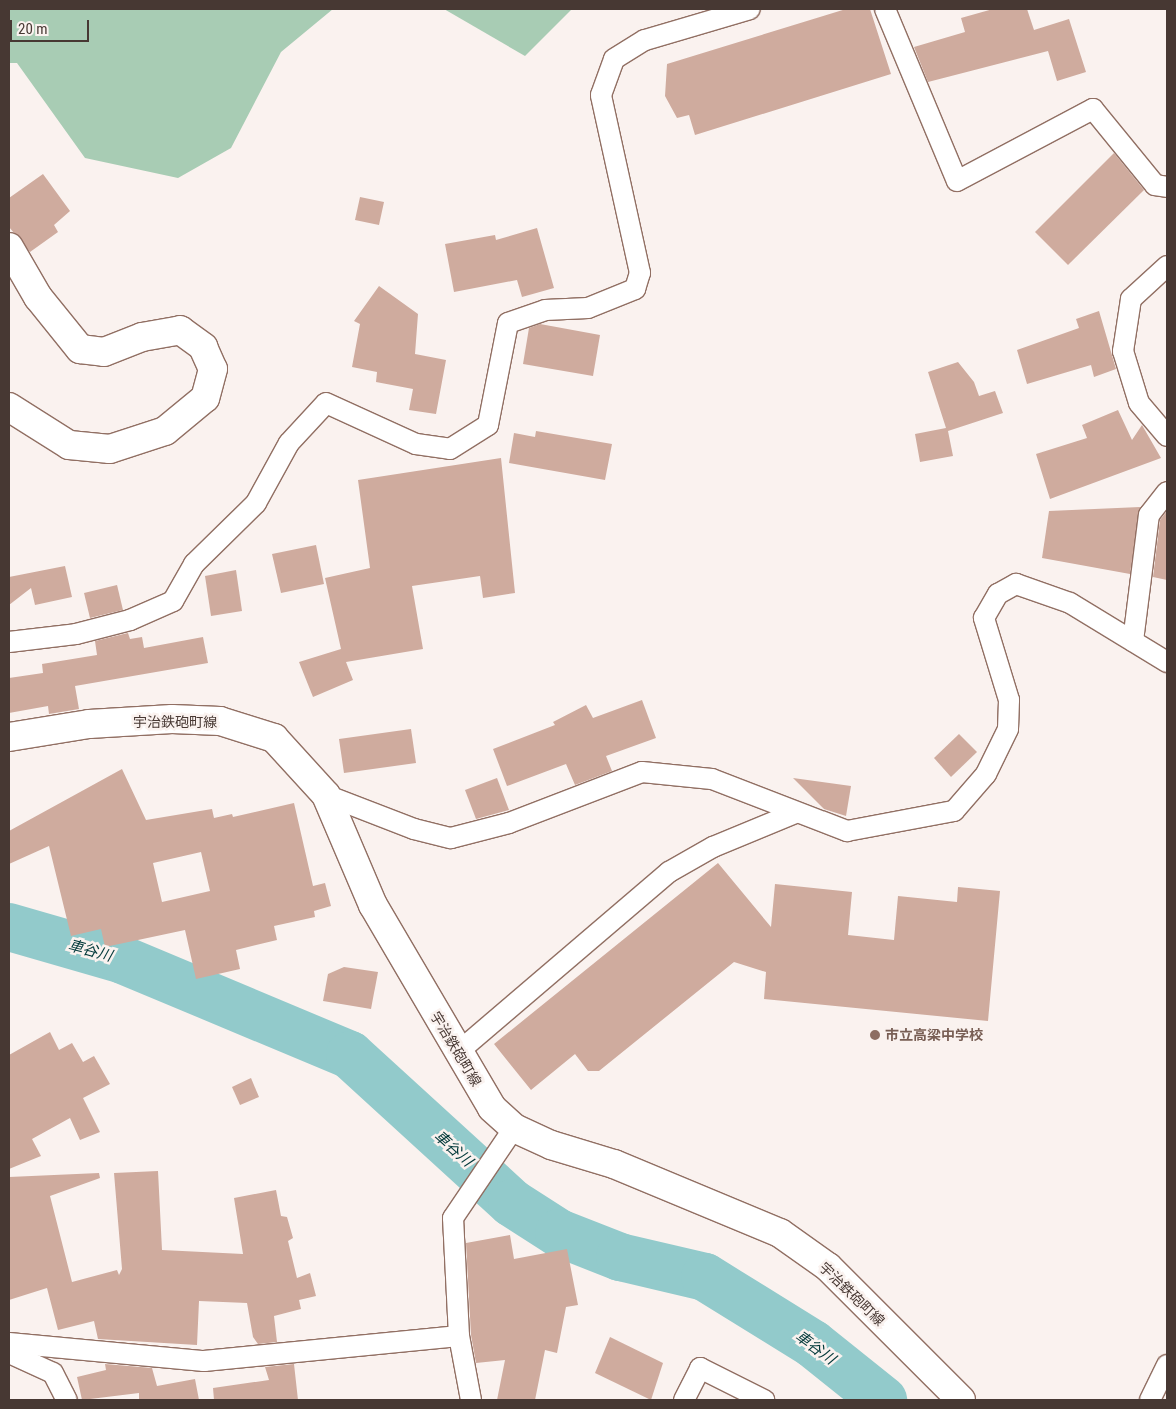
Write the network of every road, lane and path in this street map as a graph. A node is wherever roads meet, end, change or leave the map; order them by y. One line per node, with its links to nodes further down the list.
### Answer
1 (750, 9): 10 (street)
2 (885, 9): 3 (street)
3 (1167, 187)
4 (9, 247): 6 (main road)
5 (1167, 266): 7 (street)
6 (9, 407)
7 (1167, 436)
8 (1167, 492): 9 (street)
9 (1133, 641): 11 (street); 14 (street)
10 (9, 642)
11 (1167, 662)
12 (9, 737): 13 (main road, 宇治鉄砲町線)
13 (326, 795): 14 (street); 15 (main road, 宇治鉄砲町線)
14 (795, 813): 15 (street)
15 (457, 1053): 16 (main road, 宇治鉄砲町線)
16 (509, 1138): 17 (street); 25 (main road, 宇治鉄砲町線)
17 (459, 1336): 18 (street); 22 (street)
18 (9, 1344)
19 (9, 1352): 21 (street)
20 (1167, 1365): 26 (street)
21 (67, 1400)
22 (471, 1400)
23 (684, 1400): 24 (street)
24 (764, 1400)
25 (961, 1400)
26 (1150, 1400)

